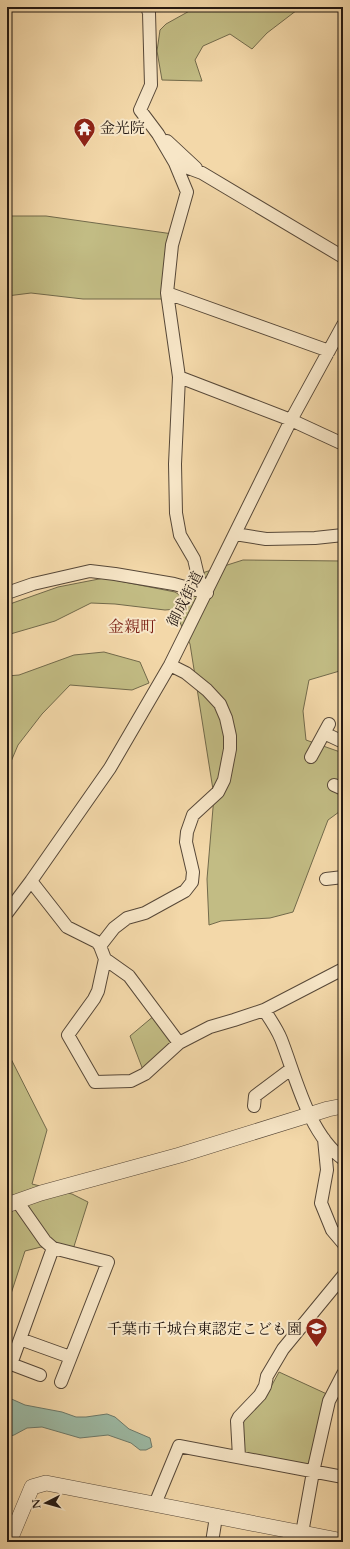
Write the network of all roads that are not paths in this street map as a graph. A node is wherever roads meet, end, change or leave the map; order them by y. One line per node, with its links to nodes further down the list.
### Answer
1 (147, 7): 2 (street)
2 (158, 134): 3 (street); 4 (street)
3 (175, 163): 4 (street); 6 (street)
4 (202, 173): 5 (street)
5 (343, 257)
6 (167, 293): 8 (street); 9 (street)
7 (343, 325): 8 (street, 御成街道)
8 (329, 351): 10 (street, 御成街道)
9 (179, 377): 10 (street); 14 (street)
10 (292, 420): 11 (street); 12 (street, 御成街道)
11 (343, 444)
12 (235, 534): 13 (street); 14 (street, 御成街道)
13 (343, 535)
14 (207, 593): 15 (street); 16 (street, 御成街道)
15 (7, 594)
16 (170, 665): 21 (street, 御成街道); 23 (street)
17 (343, 742): 18 (street)
18 (311, 757)
19 (343, 877): 20 (street)
20 (326, 879)
21 (31, 881): 22 (street, 御成街道); 23 (street)
22 (7, 913)
23 (100, 946): 24 (street)
24 (105, 959): 27 (street); 27 (street)
25 (343, 970): 26 (street)
26 (264, 1010): 27 (street); 28 (street)
27 (179, 1043)
28 (291, 1068): 29 (street); 31 (street)
29 (254, 1106)
30 (343, 1106): 31 (street)
31 (310, 1114): 32 (street); 34 (street)
32 (324, 1139): 33 (street); 35 (street)
33 (343, 1159)
34 (12, 1203): 36 (street)
35 (343, 1243)
36 (53, 1248): 38 (street); 39 (street)
37 (343, 1276): 43 (street)
38 (20, 1339): 39 (street); 41 (street)
39 (70, 1357): 42 (street)
40 (343, 1374): 44 (street)
41 (40, 1375)
42 (61, 1382)
43 (238, 1457): 44 (street); 46 (street)
44 (313, 1472): 45 (street); 48 (street)
45 (343, 1477)
46 (155, 1504): 47 (street); 50 (street)
47 (216, 1517): 48 (street); 51 (street)
48 (302, 1532): 49 (street)
49 (343, 1541)
50 (9, 1542)
51 (212, 1542)

